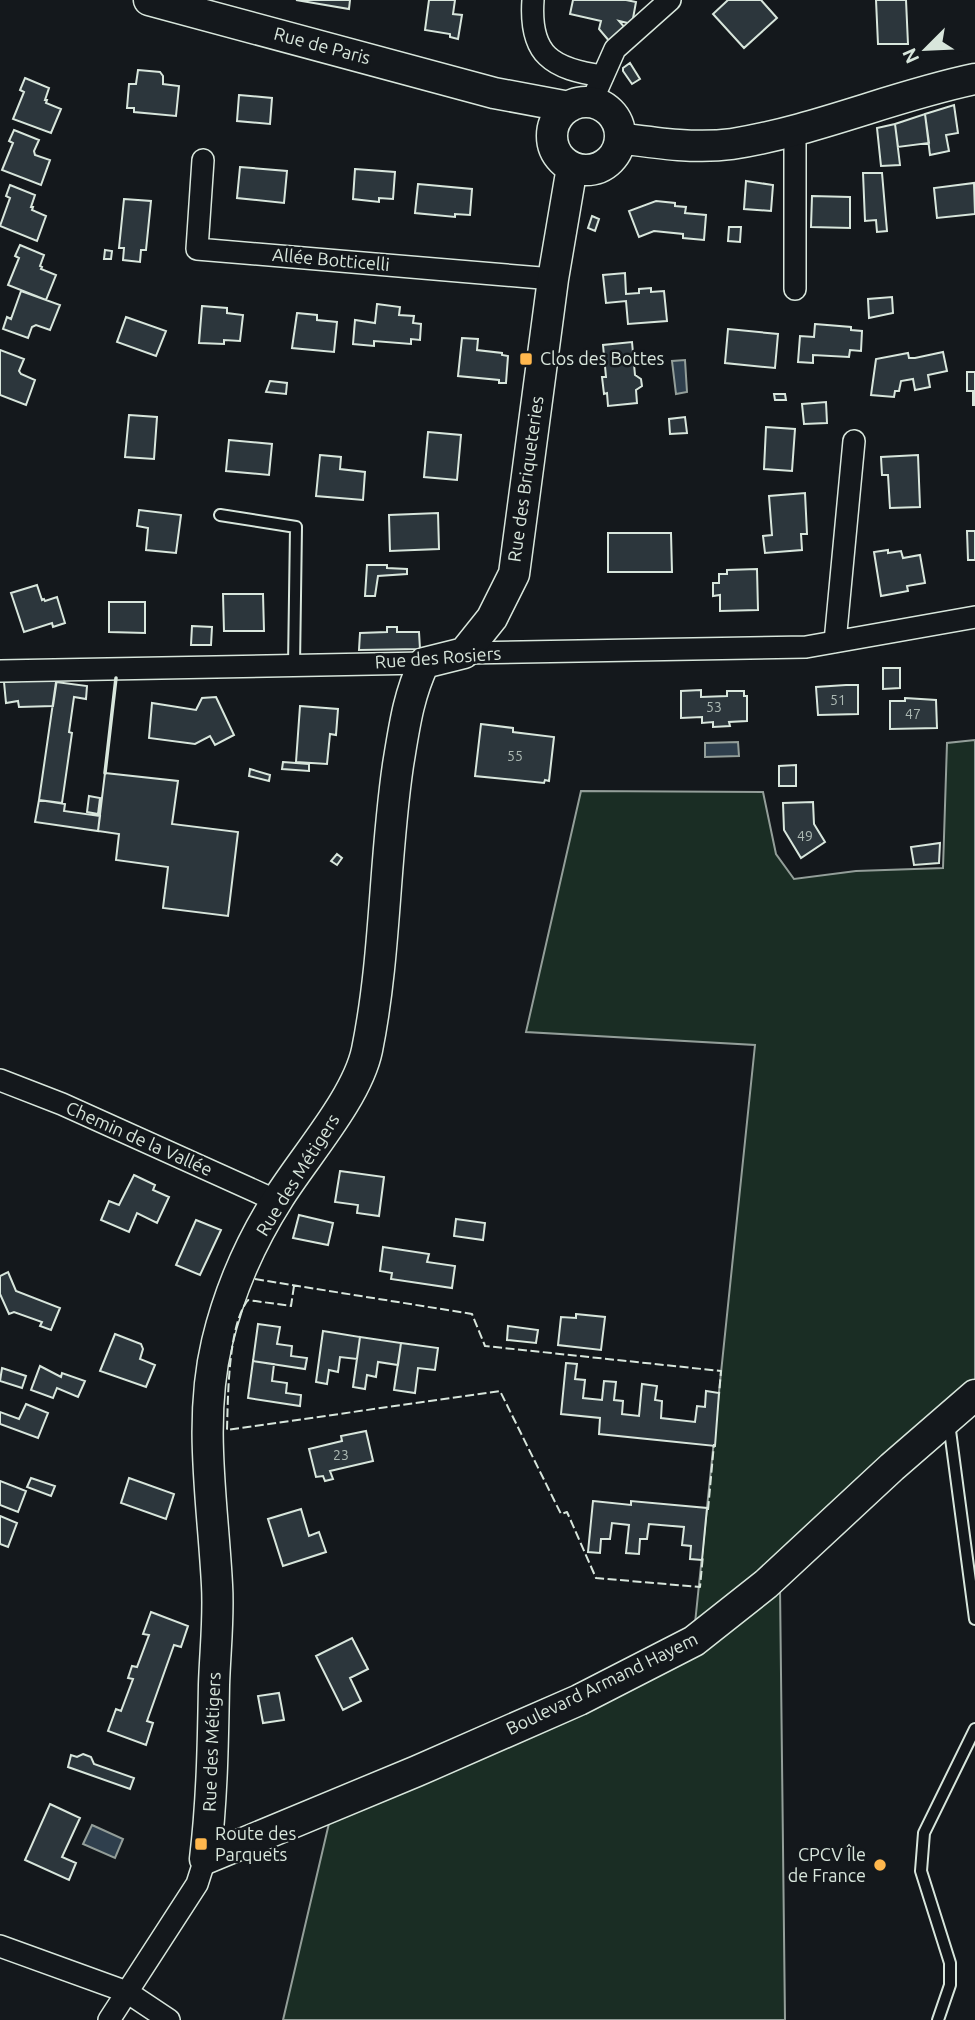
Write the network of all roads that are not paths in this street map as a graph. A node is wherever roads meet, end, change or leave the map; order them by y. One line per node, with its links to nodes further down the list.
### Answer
1 (149, 0): 5 (main road, Rue de Paris)
2 (533, 0): 5 (street)
3 (670, 0): 5 (street)
4 (975, 79): 6 (main road)
5 (579, 104): 7 (main road); 9 (main road)
6 (795, 131): 7 (main road); 11 (street)
7 (620, 138): 9 (main road)
8 (203, 160): 10 (street, Allée Botticelli)
9 (572, 167): 10 (main road, Rue des Briqueteries)
10 (553, 279): 16 (main road, Rue des Briqueteries)
11 (795, 289)
12 (853, 441): 15 (street)
13 (220, 515): 18 (lane)
14 (975, 617): 15 (street, Rue des Rosiers)
15 (835, 642): 16 (street, Rue des Rosiers)
16 (464, 653): 17 (main road, Rue des Rosiers)
17 (424, 663): 18 (street, Rue des Rosiers); 21 (main road, Rue des Métigers)
18 (294, 665): 19 (street, Rue des Rosiers)
19 (0, 671)
20 (0, 1080): 21 (street, Chemin de la Vallée)
21 (277, 1201): 26 (main road, Rue des Métigers)
22 (975, 1395): 23 (main road, Boulevard Armand Hayem)
23 (948, 1417): 24 (lane); 26 (main road, Boulevard Armand Hayem)
24 (975, 1619)
25 (975, 1729): 31 (lane)
26 (205, 1859): 28 (street)
27 (0, 1946): 28 (street)
28 (127, 1992): 29 (street); 30 (street)
29 (108, 2020)
30 (169, 2020)
31 (938, 2020)

